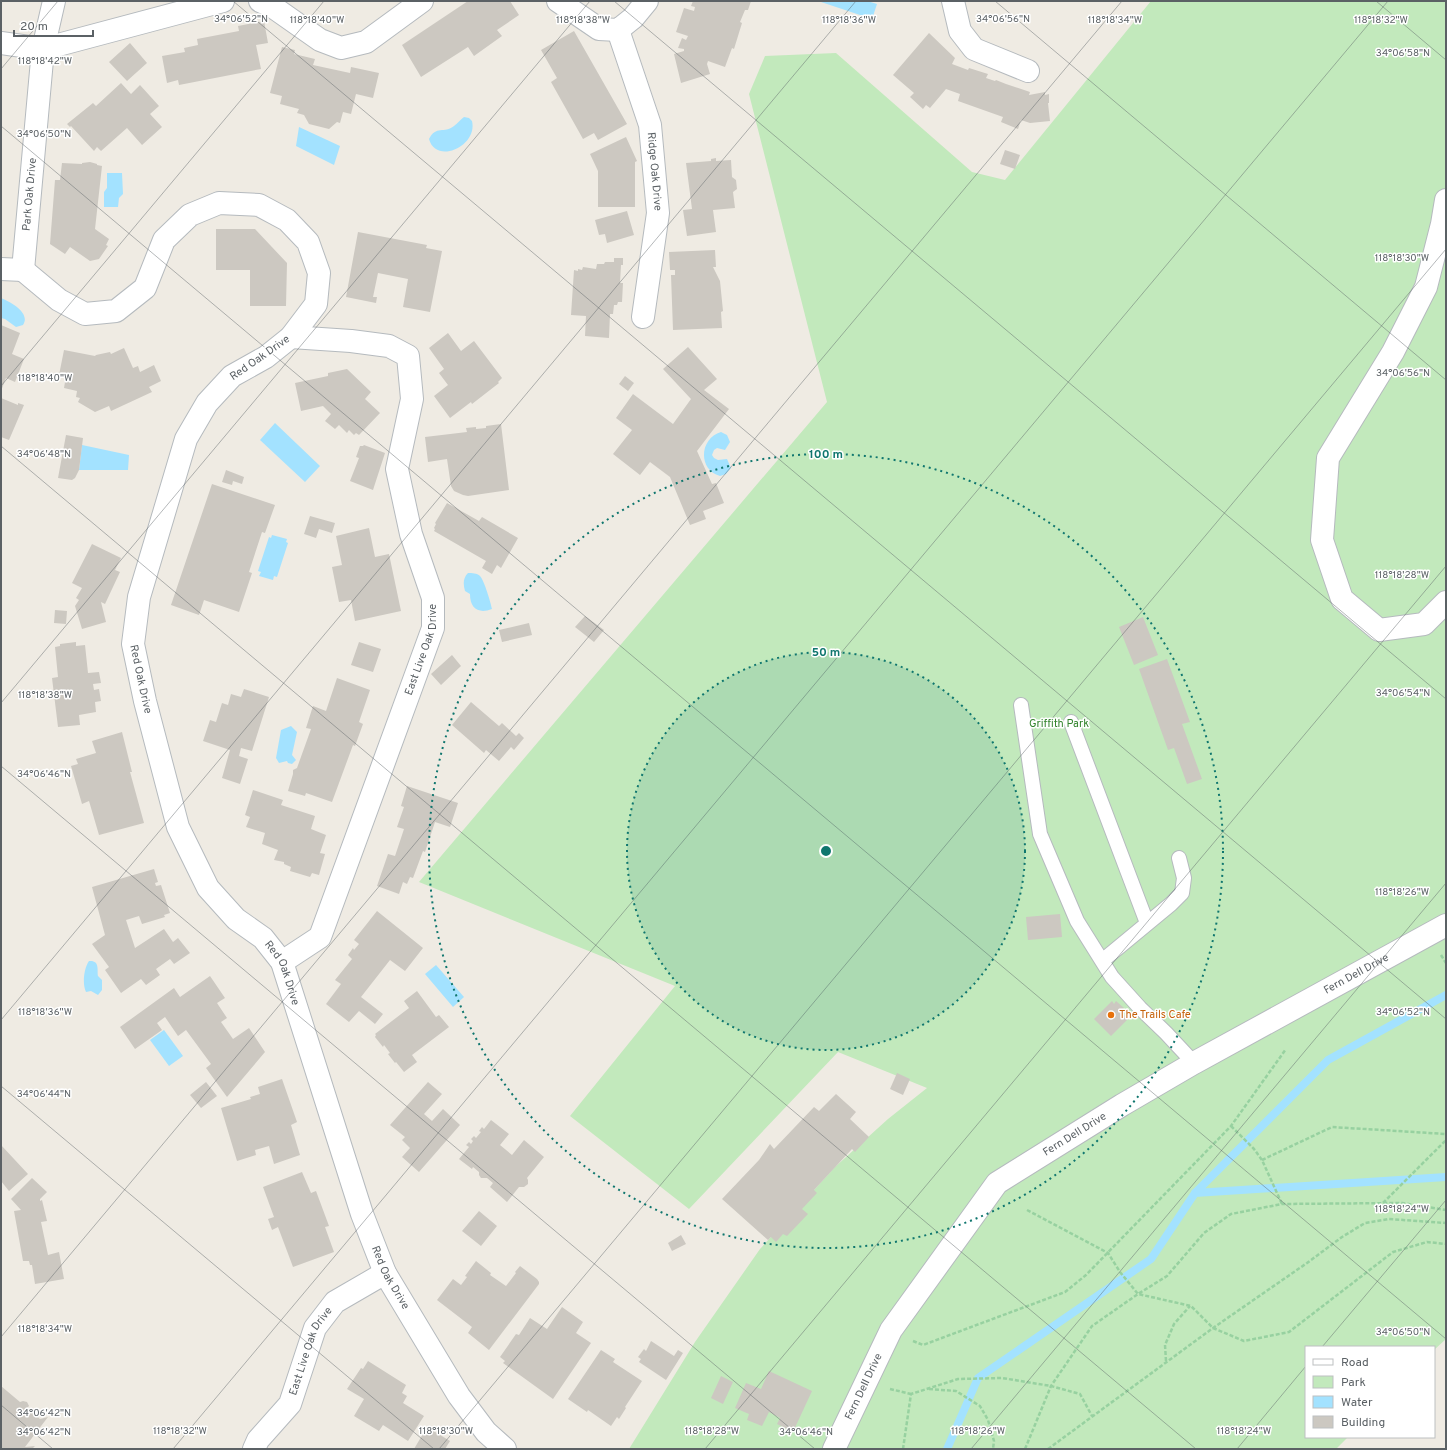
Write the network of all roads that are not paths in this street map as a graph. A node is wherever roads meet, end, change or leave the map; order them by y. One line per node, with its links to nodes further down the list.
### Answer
1 (223, 1): 10 (street)
2 (260, 1): 3 (street)
3 (422, 1)
4 (558, 1): 8 (street)
5 (646, 1): 8 (street)
6 (953, 1): 11 (street)
7 (50, 3): 10 (street, Park Oak Drive)
8 (618, 30): 15 (street, Ridge Oak Drive)
9 (1, 43): 10 (street)
10 (43, 49): 14 (street, Park Oak Drive)
11 (1028, 71)
12 (1446, 200): 17 (street)
13 (1, 269): 14 (street)
14 (23, 270): 16 (street, Red Oak Drive)
15 (642, 316)
16 (291, 337): 24 (street, Red Oak Drive); 24 (street, East Live Oak Drive)
17 (1446, 602)
18 (1021, 705): 23 (lane)
19 (1071, 722): 21 (lane)
20 (1179, 858): 21 (lane)
21 (1147, 923): 23 (lane)
22 (1446, 926): 25 (street, Fern Dell Drive)
23 (1102, 961): 25 (lane)
24 (282, 962): 26 (street, Red Oak Drive)
25 (1194, 1063): 29 (street, Fern Dell Drive)
26 (386, 1273): 27 (street, East Live Oak Drive); 28 (street, Red Oak Drive)
27 (254, 1449)
28 (505, 1449)
29 (834, 1449)

